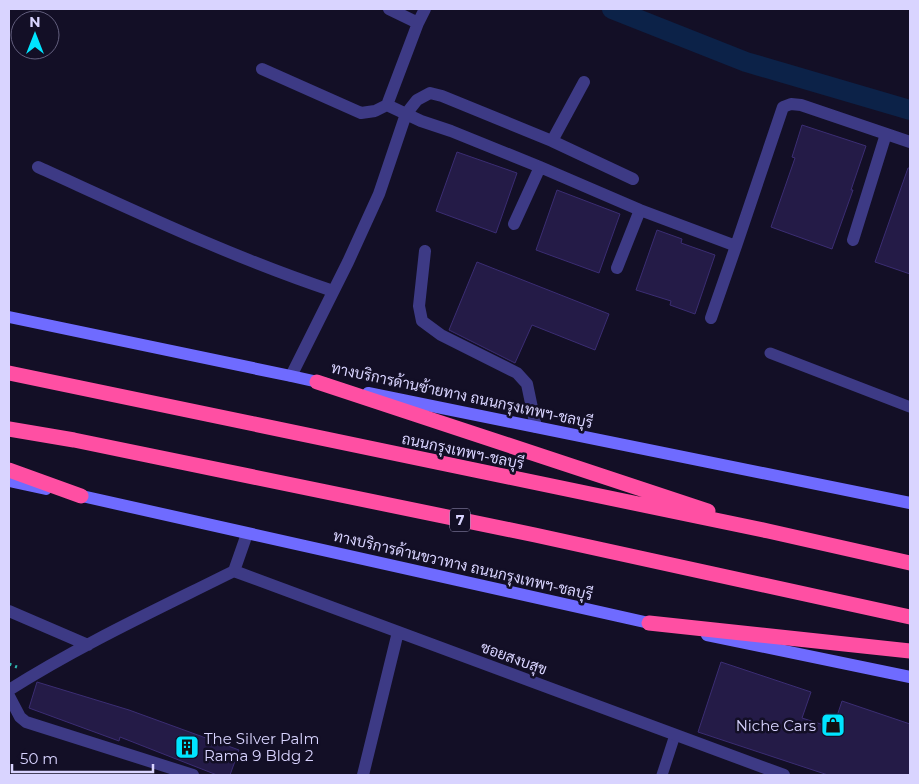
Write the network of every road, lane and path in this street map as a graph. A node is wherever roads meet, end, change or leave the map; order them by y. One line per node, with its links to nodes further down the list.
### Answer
1 (389, 9): 3 (street)
2 (425, 9): 3 (street)
3 (418, 22): 6 (street)
4 (262, 69): 6 (street)
5 (584, 82): 9 (street)
6 (387, 105): 7 (street)
7 (406, 114): 9 (street); 12 (street); 20 (street)
8 (886, 134): 10 (street); 16 (street); 17 (street)
9 (552, 141): 13 (street)
10 (910, 142)
11 (38, 166): 20 (street)
12 (540, 167): 14 (street); 15 (street)
13 (633, 179)
14 (640, 210): 17 (street); 19 (street)
15 (514, 224)
16 (853, 240)
17 (736, 246): 22 (street)
18 (426, 251): 28 (street)
19 (617, 268)
20 (332, 291): 25 (street)
21 (9, 317): 25 (main road, ทางบริการด้านซ้ายทาง ถนนกรุงเทพฯ-ชลบุรี)
22 (710, 318)
23 (770, 353): 27 (lane)
24 (9, 373): 34 (highway, ถนนกรุงเทพฯ-ชลบุรี)
25 (291, 376): 26 (main road, ทางบริการด้านซ้ายทาง ถนนกรุงเทพฯ-ชลบุรี)
26 (317, 382): 28 (main road, ทางบริการด้านซ้ายทาง ถนนกรุงเทพฯ-ชลบุรี); 34 (highway)
27 (910, 407)
28 (536, 427): 33 (main road, ทางบริการด้านซ้ายทาง ถนนกรุงเทพฯ-ชลบุรี)
29 (9, 429): 39 (highway, 7)
30 (9, 470): 32 (highway)
31 (9, 482): 32 (main road, ทางบริการด้านขวาทาง ถนนกรุงเทพฯ-ชลบุรี)
32 (81, 496): 35 (main road, ทางบริการด้านขวาทาง ถนนกรุงเทพฯ-ชลบุรี)
33 (910, 503)
34 (768, 531): 36 (highway, ถนนกรุงเทพฯ-ชลบุรี)
35 (247, 534): 37 (street); 40 (main road, ทางบริการด้านขวาทาง ถนนกรุงเทพฯ-ชลบุรี)
36 (910, 563)
37 (234, 571): 41 (street, ซอยสงบสุข); 42 (street)
38 (9, 610): 42 (street)
39 (910, 617)
40 (649, 623): 43 (highway); 44 (main road, ทางบริการด้านขวาทาง ถนนกรุงเทพฯ-ชลบุรี)
41 (398, 632): 47 (street, ซอยสงบสุข); 49 (street)
42 (88, 645): 45 (street)
43 (910, 651)
44 (910, 678)
45 (9, 690)
46 (9, 696): 48 (street)
47 (675, 734): 50 (lane); 51 (street, ซอยสงบสุข)
48 (193, 775)
49 (363, 775)
50 (662, 775)
51 (784, 775)

